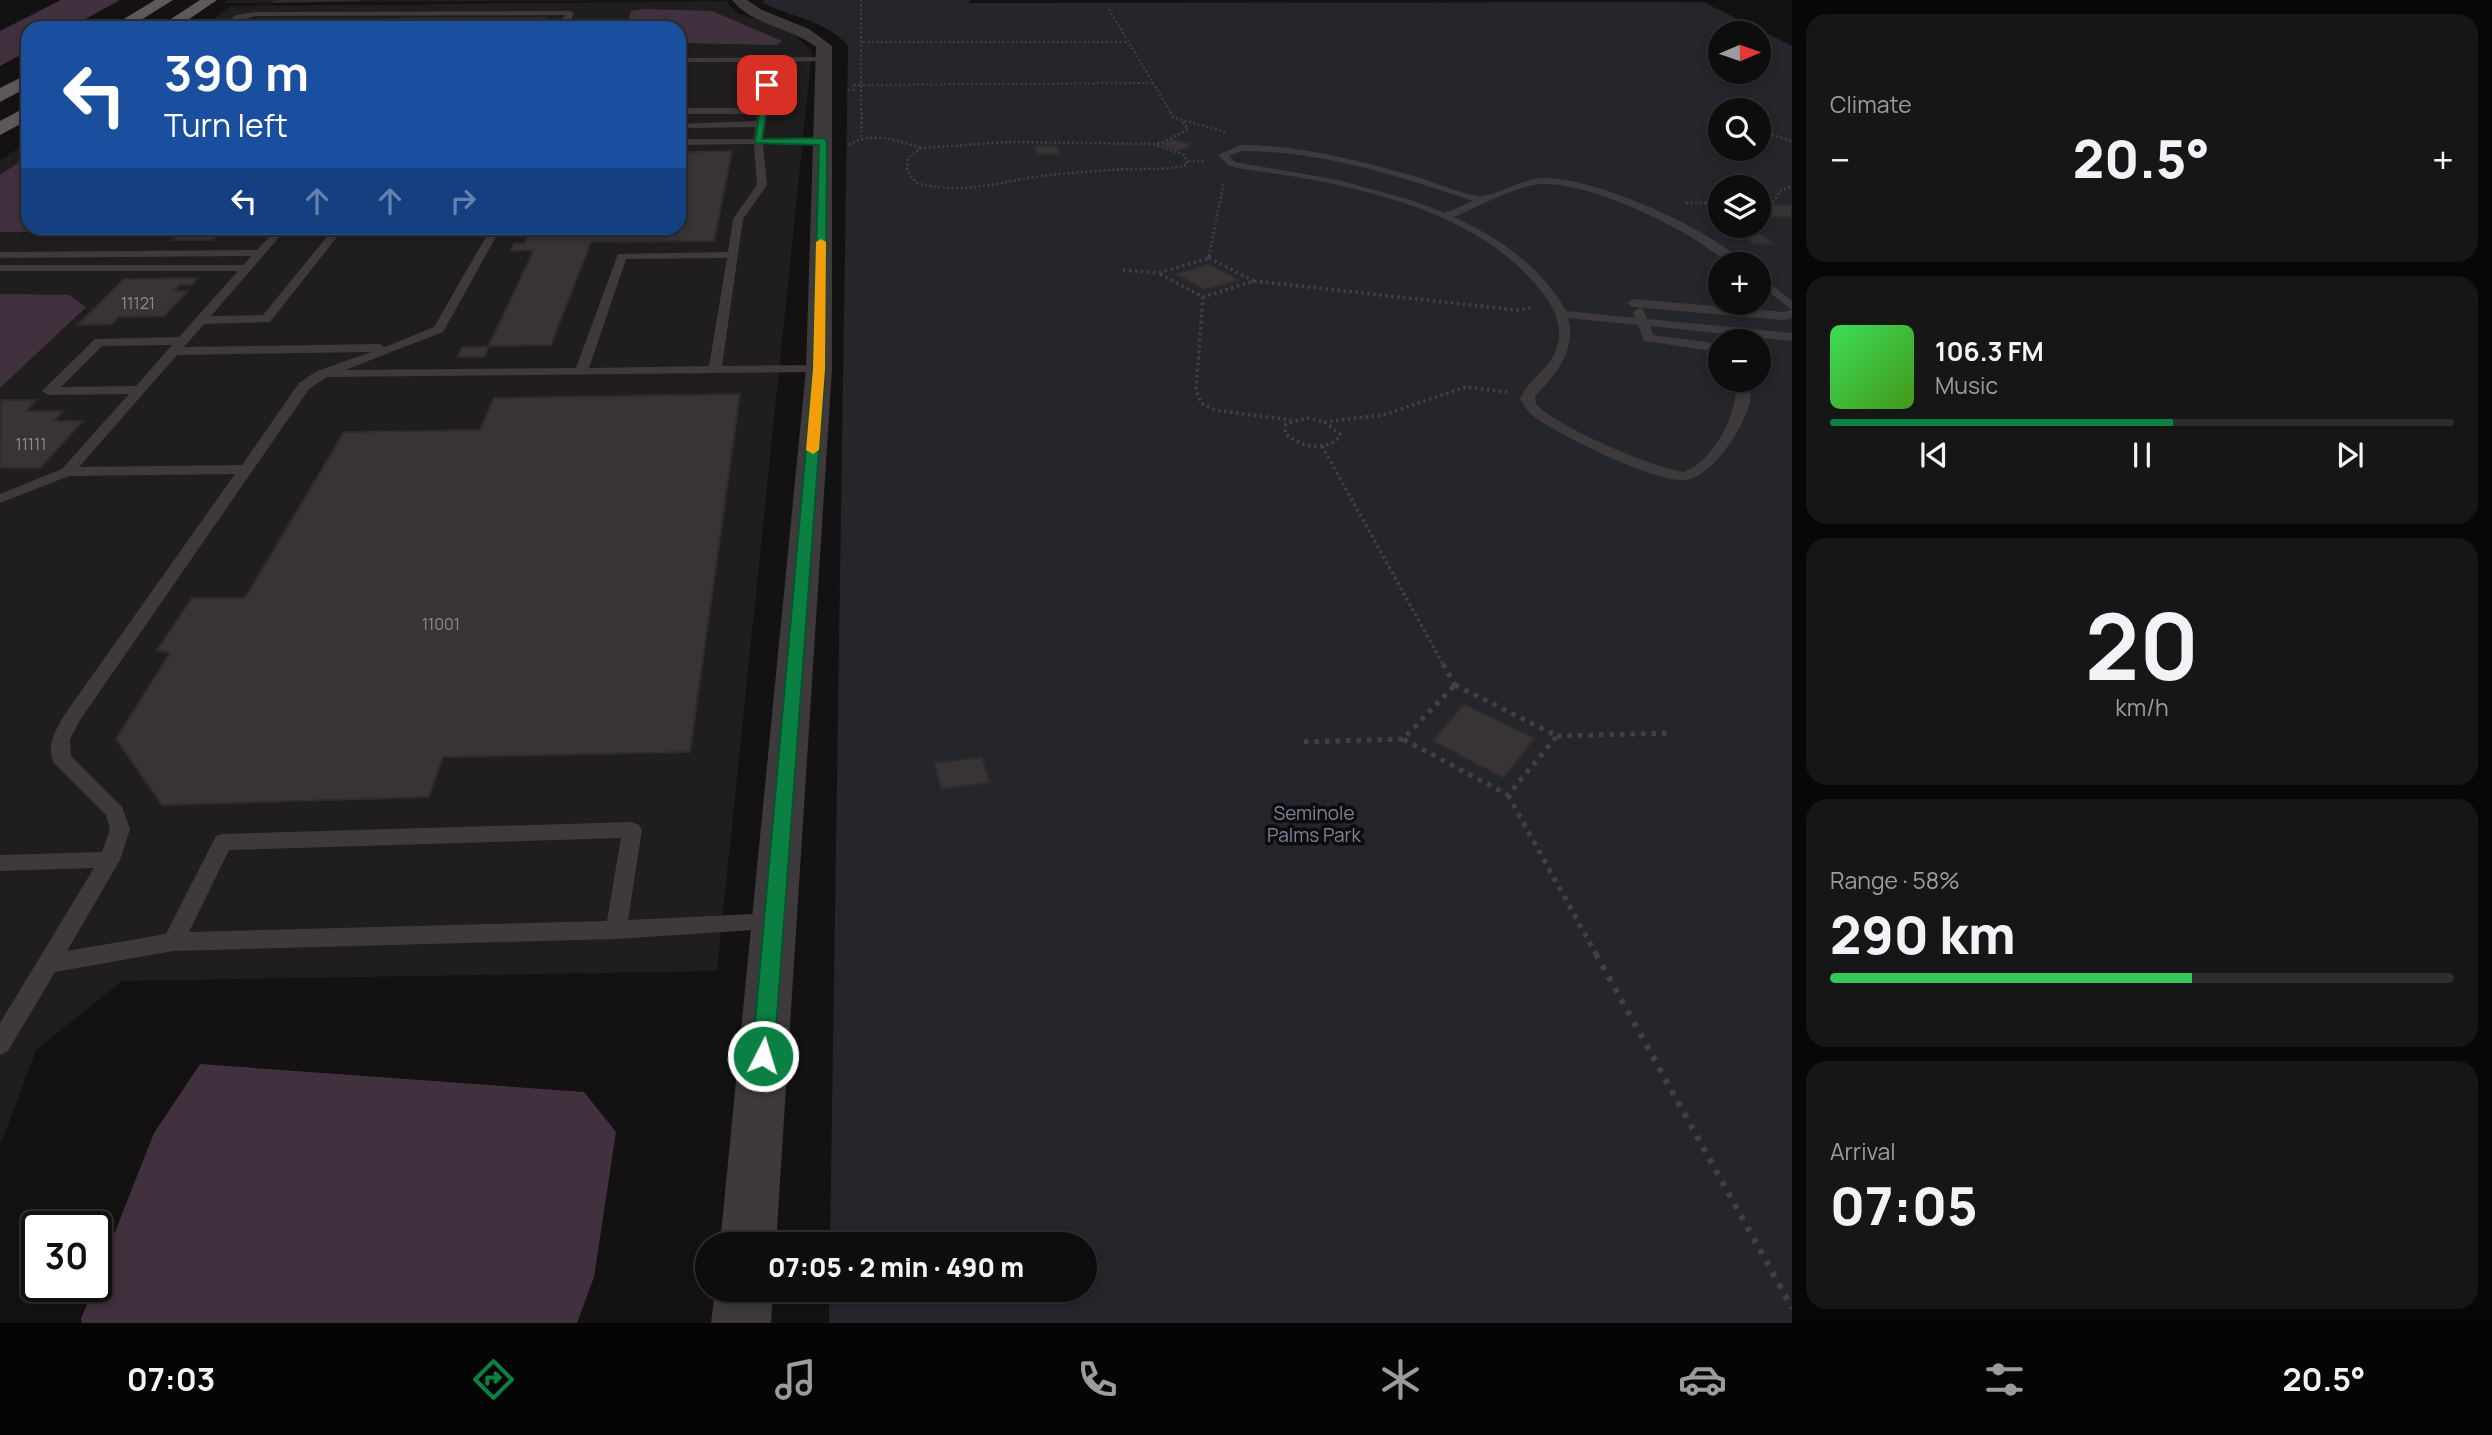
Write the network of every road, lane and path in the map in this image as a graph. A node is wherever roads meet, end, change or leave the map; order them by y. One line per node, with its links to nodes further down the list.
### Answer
1 (166, 0): 8 (highway)
2 (185, 0): 9 (highway)
3 (210, 0): 10 (highway)
4 (739, 0): 16 (street)
5 (861, 0): 15 (path)
6 (1109, 9): 14 (path)
7 (362, 13): 11 (lane); 12 (lane); 13 (lane)
8 (129, 21)
9 (153, 21)
10 (176, 21)
11 (233, 21)
12 (354, 21)
13 (565, 21)
14 (1128, 42): 15 (path); 20 (path)
15 (863, 43): 21 (path)
16 (824, 59): 18 (lane); 36 (street)
17 (686, 60): 18 (lane)
18 (771, 60): 25 (lane)
19 (21, 83): 23 (highway)
20 (1153, 83): 21 (path); 27 (path)
21 (862, 86): 22 (path); 32 (path)
22 (844, 90)
23 (0, 96)
24 (686, 111): 25 (lane)
25 (762, 111): 28 (lane)
26 (21, 116): 30 (highway)
27 (1182, 122): 37 (path); 38 (path)
28 (760, 124): 29 (lane); 34 (lane)
29 (686, 125)
30 (0, 130)
31 (1771, 135): 35 (path)
32 (861, 137): 36 (path); 39 (path)
33 (686, 140): 34 (lane)
34 (758, 141): 36 (lane); 53 (lane)
35 (1792, 141)
36 (832, 143): 71 (street)
37 (1153, 144): 39 (path); 39 (path)
38 (1251, 147): 40 (lane); 42 (lane)
39 (921, 148)
40 (1227, 161): 46 (lane); 54 (path)
41 (1792, 187): 43 (path)
42 (1484, 201): 46 (lane); 50 (lane)
43 (1771, 202)
44 (1681, 203): 45 (path)
45 (1708, 203)
46 (1444, 217): 63 (lane)
47 (276, 235): 51 (lane)
48 (334, 235): 65 (lane)
49 (492, 235): 70 (lane)
50 (1723, 252)
51 (260, 253): 52 (lane); 56 (lane)
52 (0, 255)
53 (732, 255): 72 (lane); 73 (lane)
54 (1209, 258): 58 (path); 59 (path)
55 (0, 268): 56 (lane)
56 (247, 268): 65 (lane)
57 (1123, 270): 58 (path)
58 (1158, 273): 61 (path)
59 (1254, 281): 61 (path); 63 (path)
60 (1771, 289): 62 (lane)
61 (1203, 297): 78 (path)
62 (1792, 307)
63 (1560, 310): 66 (lane); 77 (lane)
64 (1792, 314): 66 (lane)
65 (201, 320): 68 (lane)
66 (1643, 323): 67 (lane); 69 (lane)
67 (1792, 337)
68 (178, 346): 70 (lane); 75 (lane); 75 (lane)
69 (1708, 346)
70 (395, 348): 74 (lane)
71 (819, 369): 72 (lane); 92 (street)
72 (715, 370): 73 (lane)
73 (580, 371): 74 (lane)
74 (322, 374): 81 (lane)
75 (139, 390): 82 (lane)
76 (1743, 392): 77 (lane)
77 (1529, 394): 79 (path)
78 (1291, 420): 79 (path); 80 (path)
79 (1324, 422): 80 (path)
80 (1322, 446): 84 (path)
81 (247, 469): 82 (lane); 90 (lane)
82 (67, 472): 83 (lane)
83 (0, 499)
84 (1455, 685): 86 (path); 87 (path)
85 (1672, 733): 86 (path)
86 (1557, 736): 89 (path)
87 (1403, 739): 88 (path); 89 (path)
88 (1304, 742)
89 (1508, 795): 99 (path)
90 (110, 860): 91 (lane); 95 (lane)
91 (0, 863)
92 (774, 922): 93 (lane); 97 (street)
93 (616, 930): 94 (lane); 94 (lane)
94 (173, 943): 95 (lane)
95 (48, 964): 96 (lane)
96 (0, 1044)
97 (749, 1232)
98 (743, 1302): 100 (street)
99 (1792, 1308)
100 (741, 1323)

